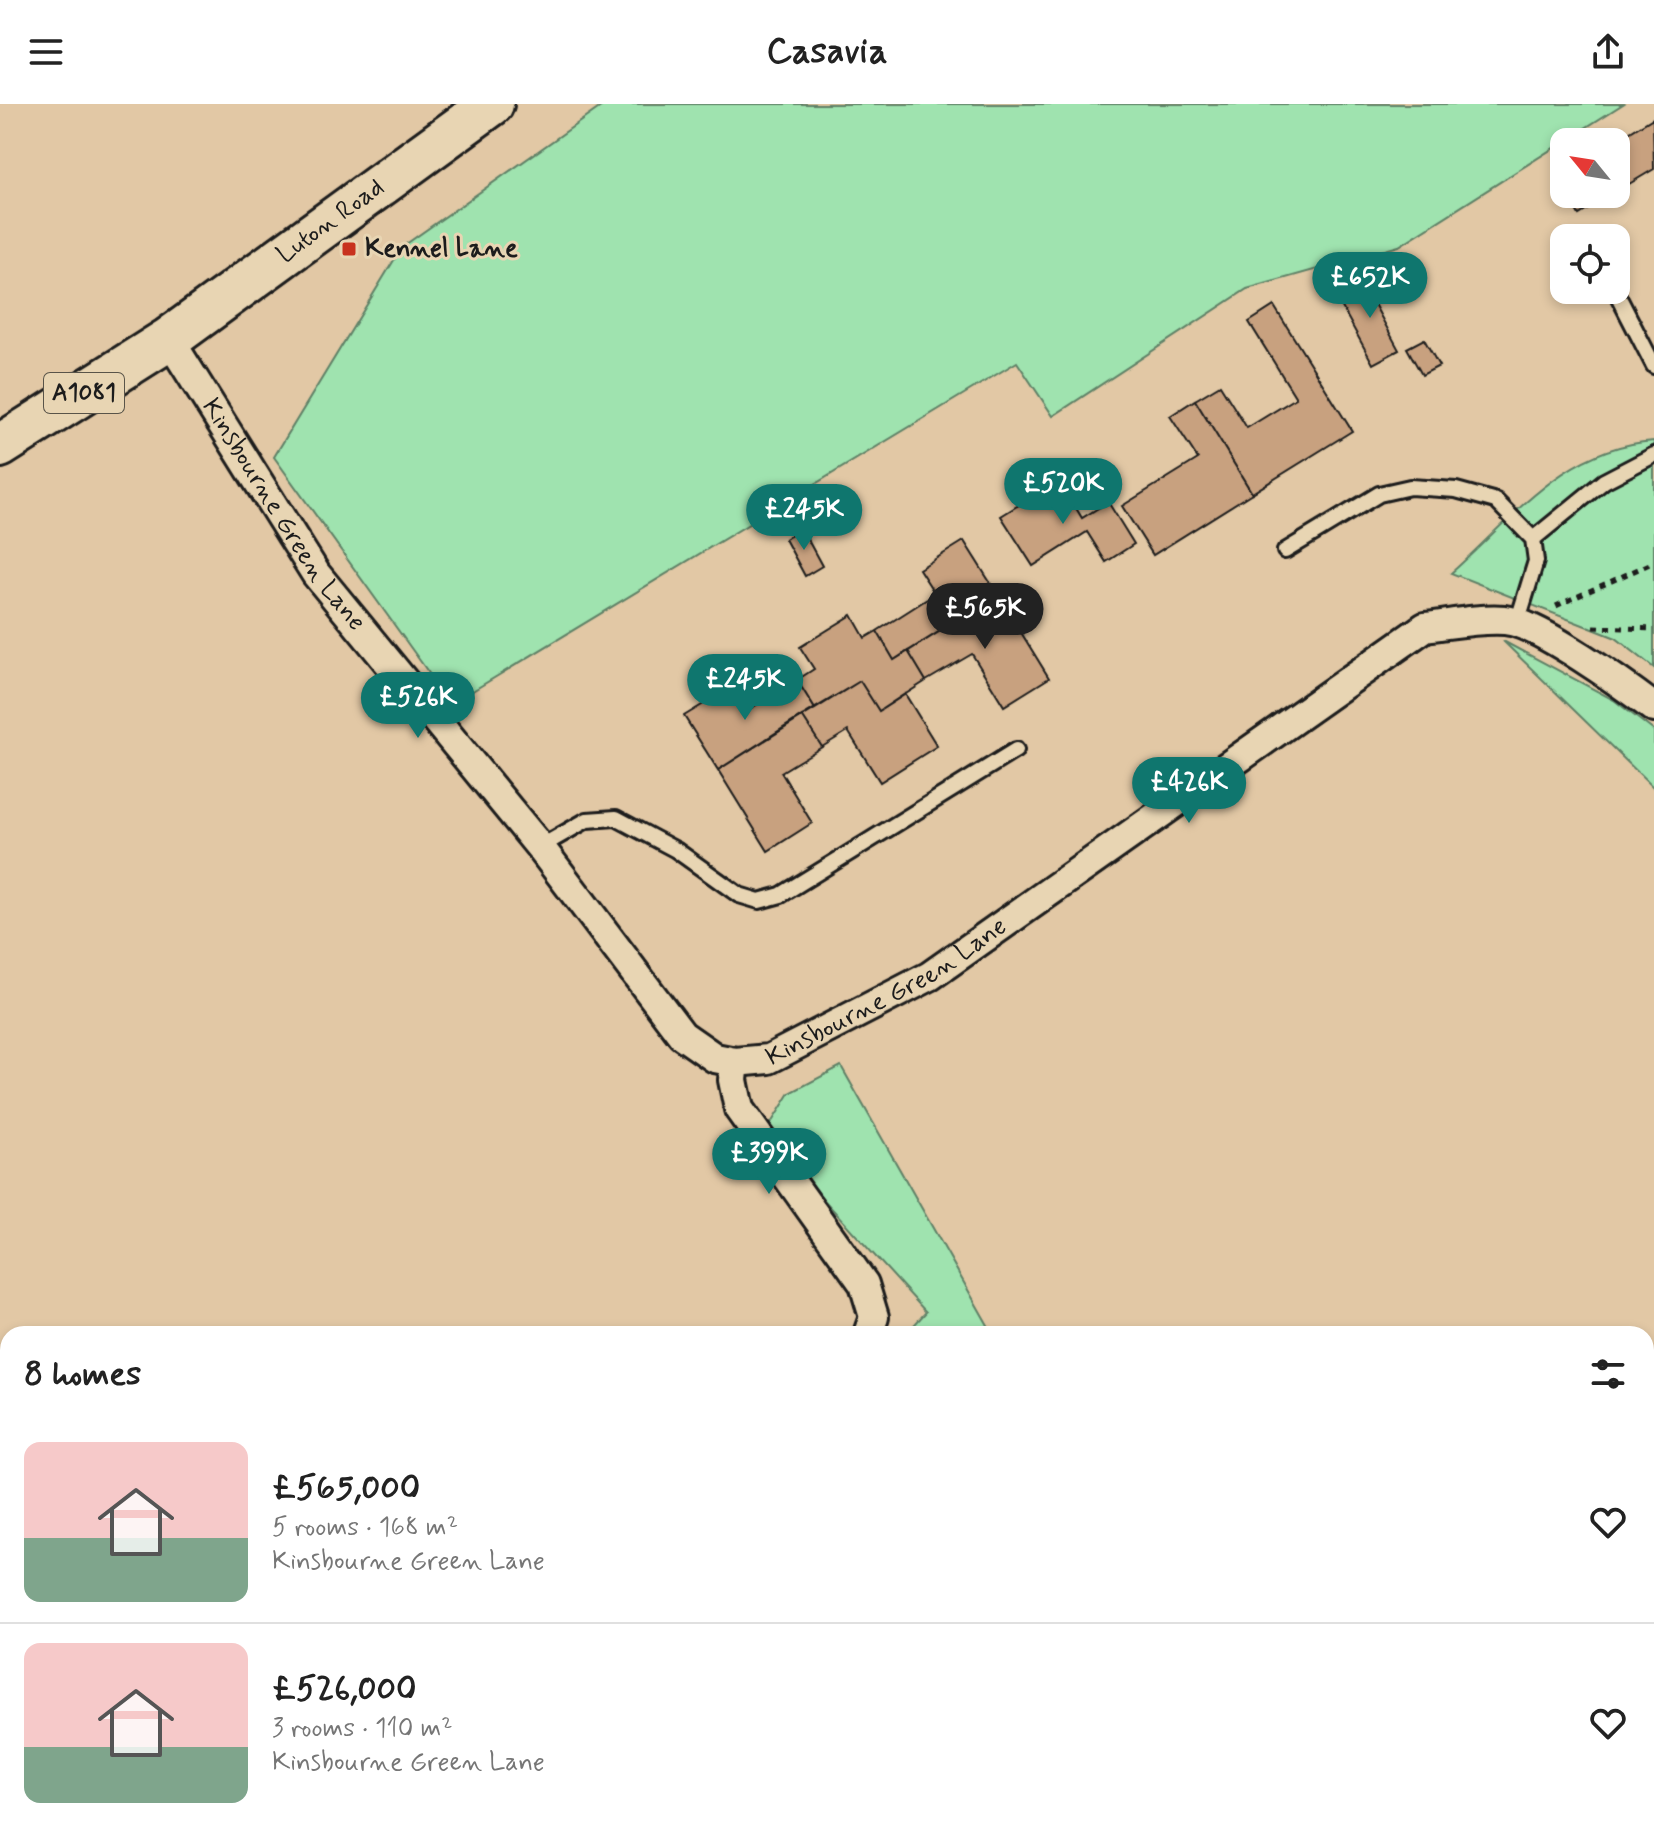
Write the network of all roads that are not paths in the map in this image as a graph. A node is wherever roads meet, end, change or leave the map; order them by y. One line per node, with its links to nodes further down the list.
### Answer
1 (492, 104): 3 (main road, Luton Road / A1081)
2 (1622, 304): 4 (lane)
3 (169, 339): 5 (main road, A1081); 12 (street, Kinsbourne Green Lane)
4 (1654, 366)
5 (0, 446)
6 (1654, 455): 7 (lane)
7 (1533, 539): 8 (lane); 9 (lane)
8 (1285, 551)
9 (1517, 623): 10 (street, Kinsbourne Green Lane); 13 (street, Kinsbourne Green Lane)
10 (1654, 708)
11 (1016, 750): 12 (lane)
12 (540, 847): 13 (street, Kinsbourne Green Lane)
13 (735, 1062): 14 (street)
14 (871, 1326)

